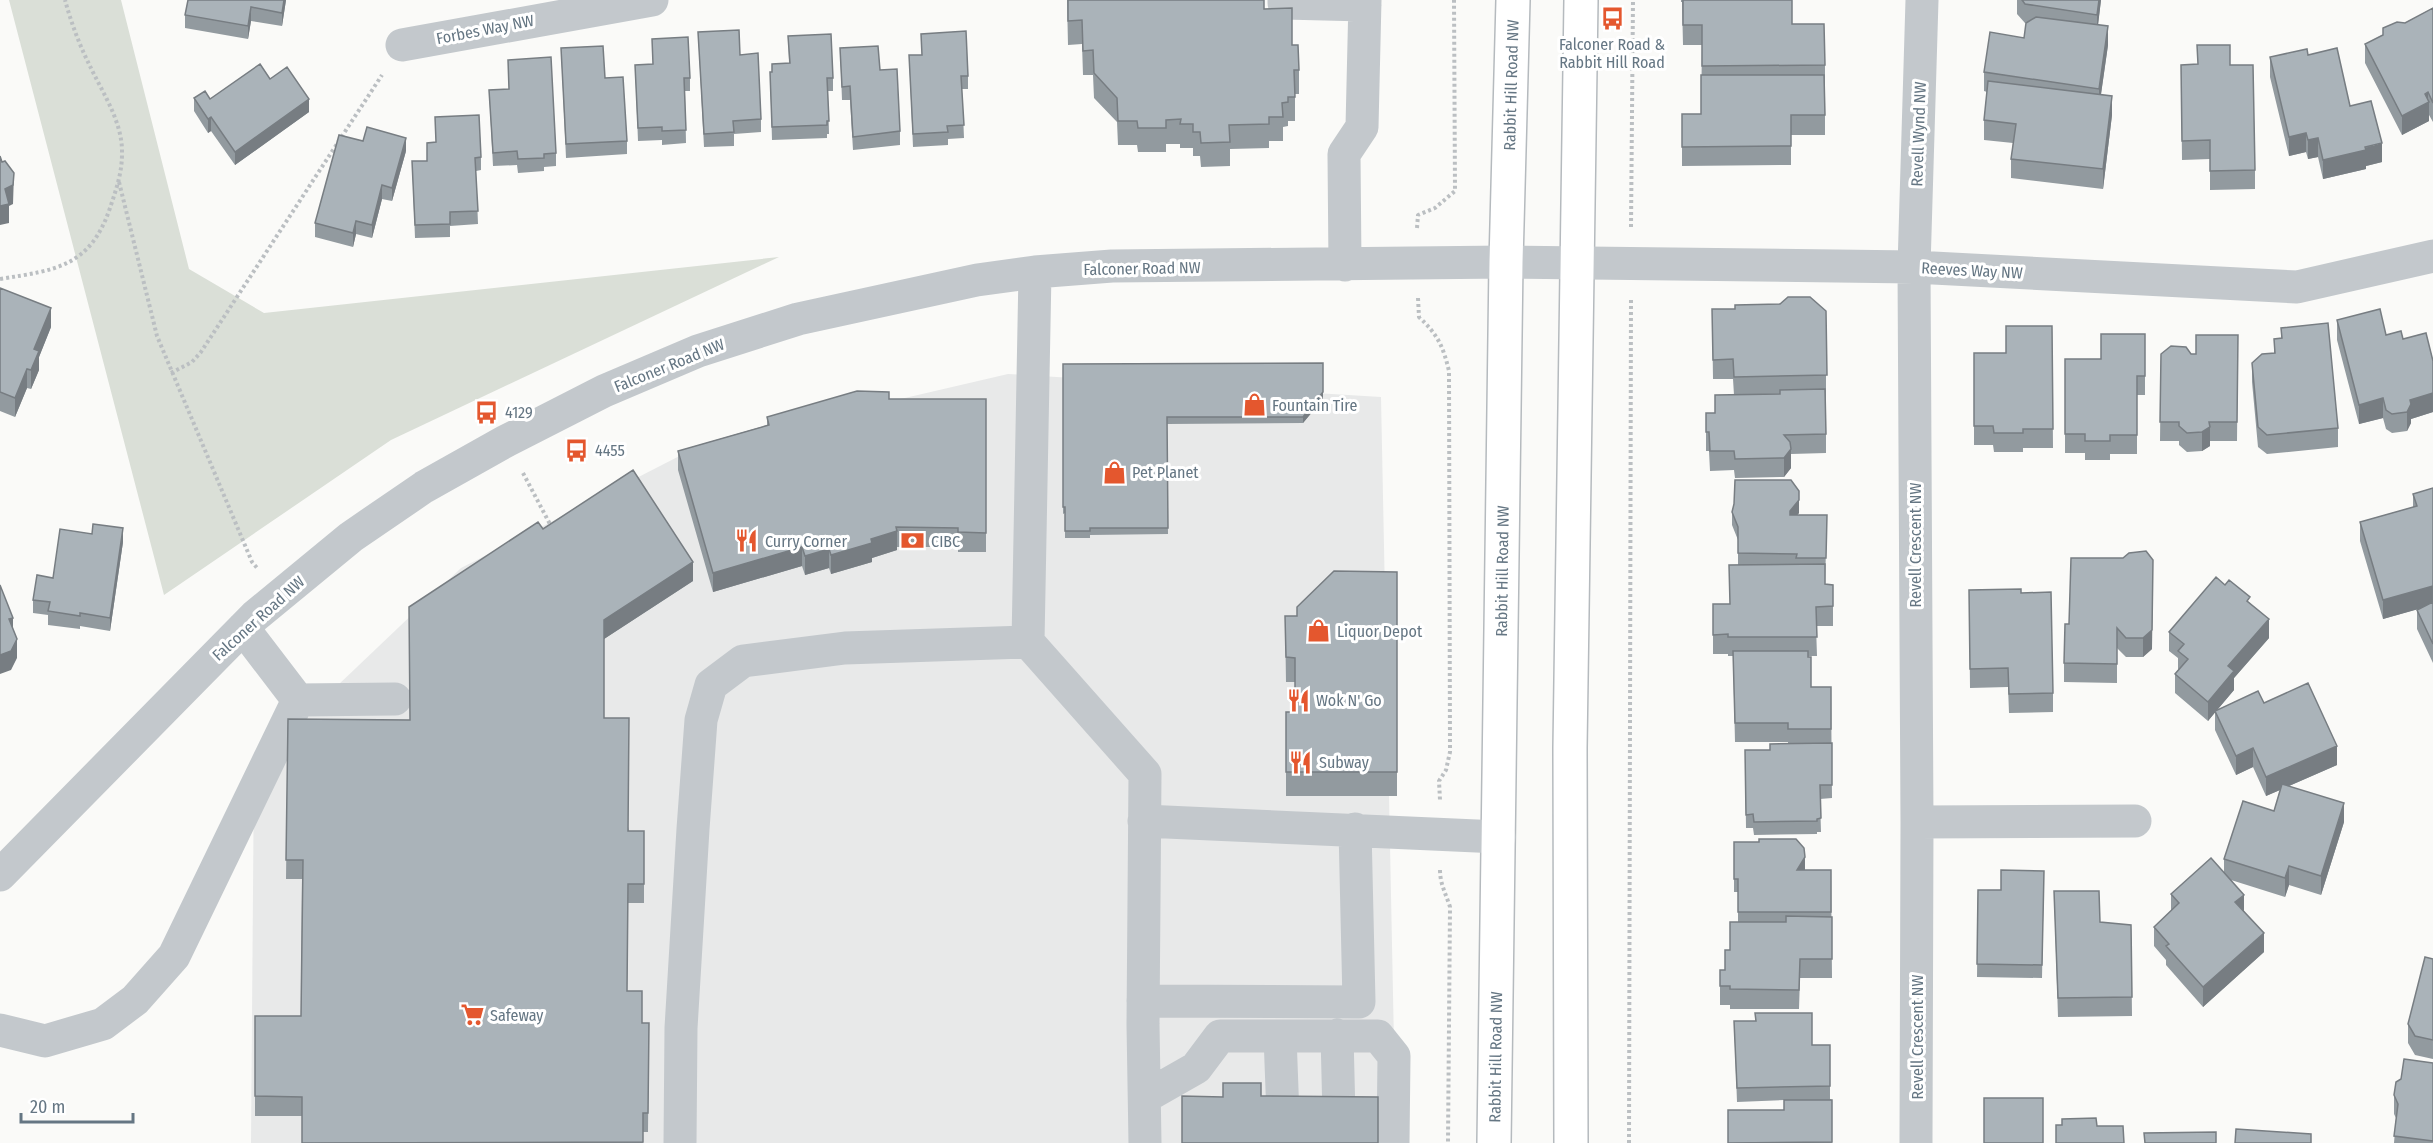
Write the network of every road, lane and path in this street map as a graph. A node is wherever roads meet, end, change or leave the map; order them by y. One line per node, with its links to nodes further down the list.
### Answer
1 (65, 0): 12 (path)
2 (652, 0): 10 (street, Forbes Way NW)
3 (1284, 0): 9 (street)
4 (1454, 0): 16 (path)
5 (1513, 0): 14 (main road, Rabbit Hill Road NW)
6 (1581, 0): 15 (main road)
7 (1633, 0): 17 (path)
8 (1922, 0): 19 (street, Revell Wynd NW)
9 (1365, 3): 18 (street)
10 (568, 7): 11 (street, Forbes Way NW)
11 (402, 45): 22 (path)
12 (119, 182): 21 (path); 22 (path)
13 (2433, 256): 19 (street, Reeves Way NW)
14 (1506, 262): 15 (street, Reeves Way NW); 16 (street, Falconer Road NW); 35 (main road, Rabbit Hill Road NW)
15 (1577, 263): 17 (street, Reeves Way NW); 52 (main road)
16 (1416, 264): 18 (street, Falconer Road NW); 34 (path)
17 (1631, 264): 19 (street, Reeves Way NW); 53 (path)
18 (1345, 265): 20 (street, Falconer Road NW)
19 (1914, 267): 32 (street, Revell Crescent NW)
20 (1035, 272): 23 (street, Falconer Road NW); 27 (street)
21 (0, 279)
22 (171, 373): 25 (path)
23 (506, 441): 24 (path); 25 (street, Falconer Road NW)
24 (555, 534)
25 (281, 594): 26 (street, Falconer Road NW)
26 (243, 628): 29 (street); 36 (street, Falconer Road NW)
27 (1028, 642): 31 (street); 47 (street)
28 (395, 699): 29 (street)
29 (298, 700): 39 (street)
30 (2135, 820): 32 (street)
31 (1144, 821): 33 (street); 37 (street)
32 (1917, 822): 54 (street, Revell Crescent NW)
33 (1355, 829): 34 (street); 38 (street)
34 (1441, 834): 35 (street); 50 (path)
35 (1499, 837): 51 (main road, Rabbit Hill Road NW)
36 (0, 875)
37 (1143, 1001): 38 (street); 43 (street)
38 (1359, 1002): 40 (street)
39 (0, 1030)
40 (1348, 1035): 41 (street); 46 (street); 49 (street)
41 (1280, 1036): 42 (street); 45 (street)
42 (1196, 1068): 43 (street); 44 (street)
43 (1145, 1097): 48 (street)
44 (1196, 1104)
45 (1283, 1116)
46 (1339, 1116)
47 (680, 1143)
48 (1145, 1143)
49 (1393, 1143)
50 (1448, 1143)
51 (1494, 1143)
52 (1571, 1143)
53 (1629, 1143)
54 (1916, 1143)

